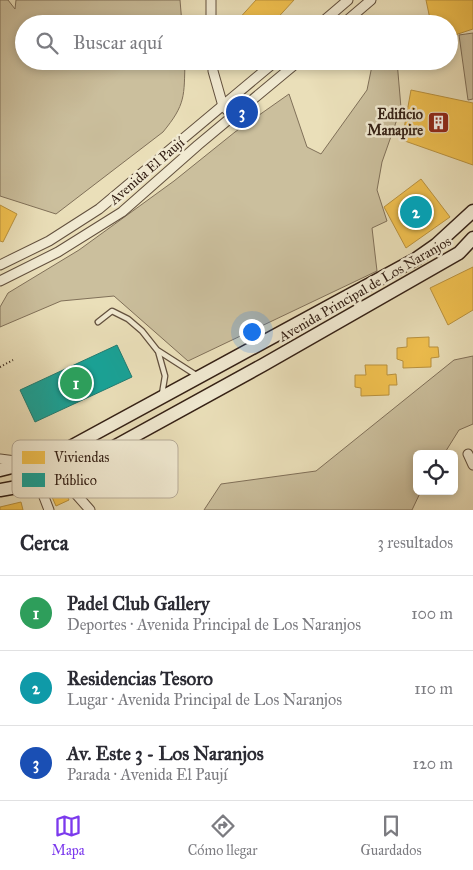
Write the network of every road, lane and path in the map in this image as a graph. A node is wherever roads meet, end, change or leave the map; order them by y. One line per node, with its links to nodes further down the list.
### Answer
1 (211, 0): 4 (street)
2 (348, 0): 5 (street)
3 (371, 0): 6 (street)
4 (211, 15)
5 (330, 15)
6 (354, 15)
7 (213, 70): 10 (street)
8 (265, 70): 10 (street, Avenida El Paují)
9 (288, 70): 11 (street, Avenida El Paují)
10 (223, 106): 11 (street); 14 (street, Avenida El Paují)
11 (233, 116): 15 (street, Avenida El Paují)
12 (473, 211): 20 (main road, Avenida Principal de Los Naranjos)
13 (473, 238): 23 (main road, Avenida Principal de Los Naranjos)
14 (0, 265)
15 (0, 281)
16 (98, 322): 17 (lane)
17 (157, 350): 20 (lane); 21 (lane)
18 (13, 360): 19 (path)
19 (0, 367)
20 (198, 377): 21 (main road, Avenida Principal de Los Naranjos)
21 (161, 397): 22 (main road, Avenida Principal de Los Naranjos)
22 (83, 440)
23 (127, 440)
24 (468, 454): 25 (street)
25 (473, 465)
26 (45, 498): 28 (street)
27 (80, 498): 29 (street)
28 (49, 510)
29 (90, 510)

